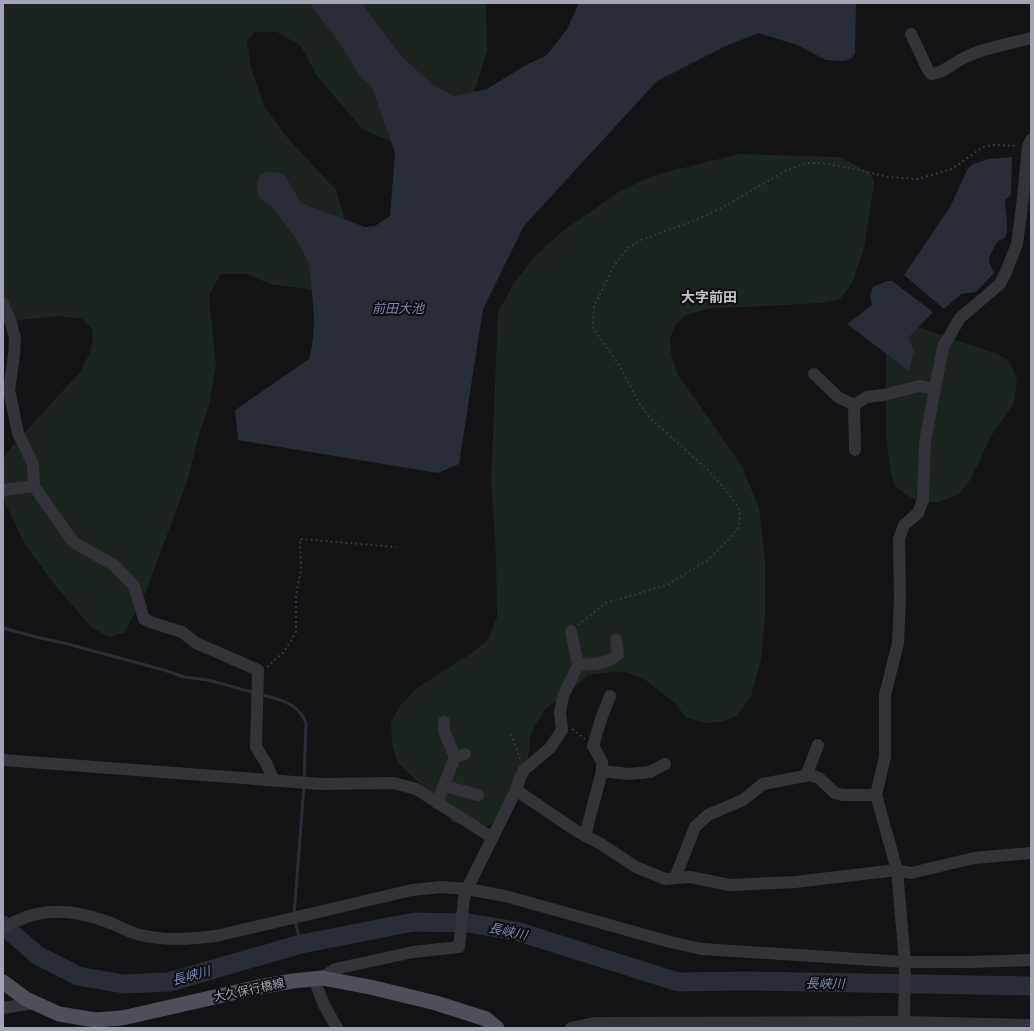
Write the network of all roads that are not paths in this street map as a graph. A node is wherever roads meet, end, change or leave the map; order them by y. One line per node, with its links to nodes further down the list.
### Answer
1 (911, 34): 2 (street)
2 (1031, 38)
3 (1029, 143): 6 (street)
4 (3, 304): 9 (street)
5 (814, 374): 7 (street)
6 (934, 389): 7 (street); 27 (street)
7 (854, 405): 8 (street)
8 (855, 450)
9 (34, 486): 10 (street); 23 (street)
10 (3, 490)
11 (571, 631): 15 (street)
12 (616, 640): 14 (street)
13 (628, 645): 14 (street)
14 (618, 654): 15 (street)
15 (578, 666): 25 (street)
16 (610, 696): 21 (street)
17 (444, 722): 24 (street)
18 (818, 745): 22 (street)
19 (3, 760): 23 (street)
20 (665, 764): 21 (street)
21 (602, 771): 29 (street)
22 (806, 776): 27 (street); 33 (street)
23 (273, 779): 28 (street)
24 (444, 786): 26 (street); 28 (street)
25 (516, 790): 29 (street); 30 (street)
26 (478, 795)
27 (876, 795): 32 (street)
28 (437, 803): 30 (street)
29 (585, 836): 33 (street)
30 (493, 838): 34 (street)
31 (1031, 853): 32 (street)
32 (897, 870): 33 (street); 37 (street)
33 (676, 878)
34 (466, 894): 35 (street); 37 (street); 38 (street)
35 (3, 929)
36 (1031, 960): 37 (street)
37 (905, 966): 42 (street)
38 (318, 979): 43 (main road, 大久保行橋線); 45 (street); 46 (main road, 大久保行橋線)
39 (3, 982): 40 (main road, 大久保行橋線)
40 (35, 1003): 41 (street); 43 (main road, 大久保行橋線)
41 (3, 1008)
42 (904, 1020): 44 (street); 47 (street)
43 (121, 1023)
44 (1031, 1025)
45 (337, 1028)
46 (497, 1028)
47 (571, 1028)

